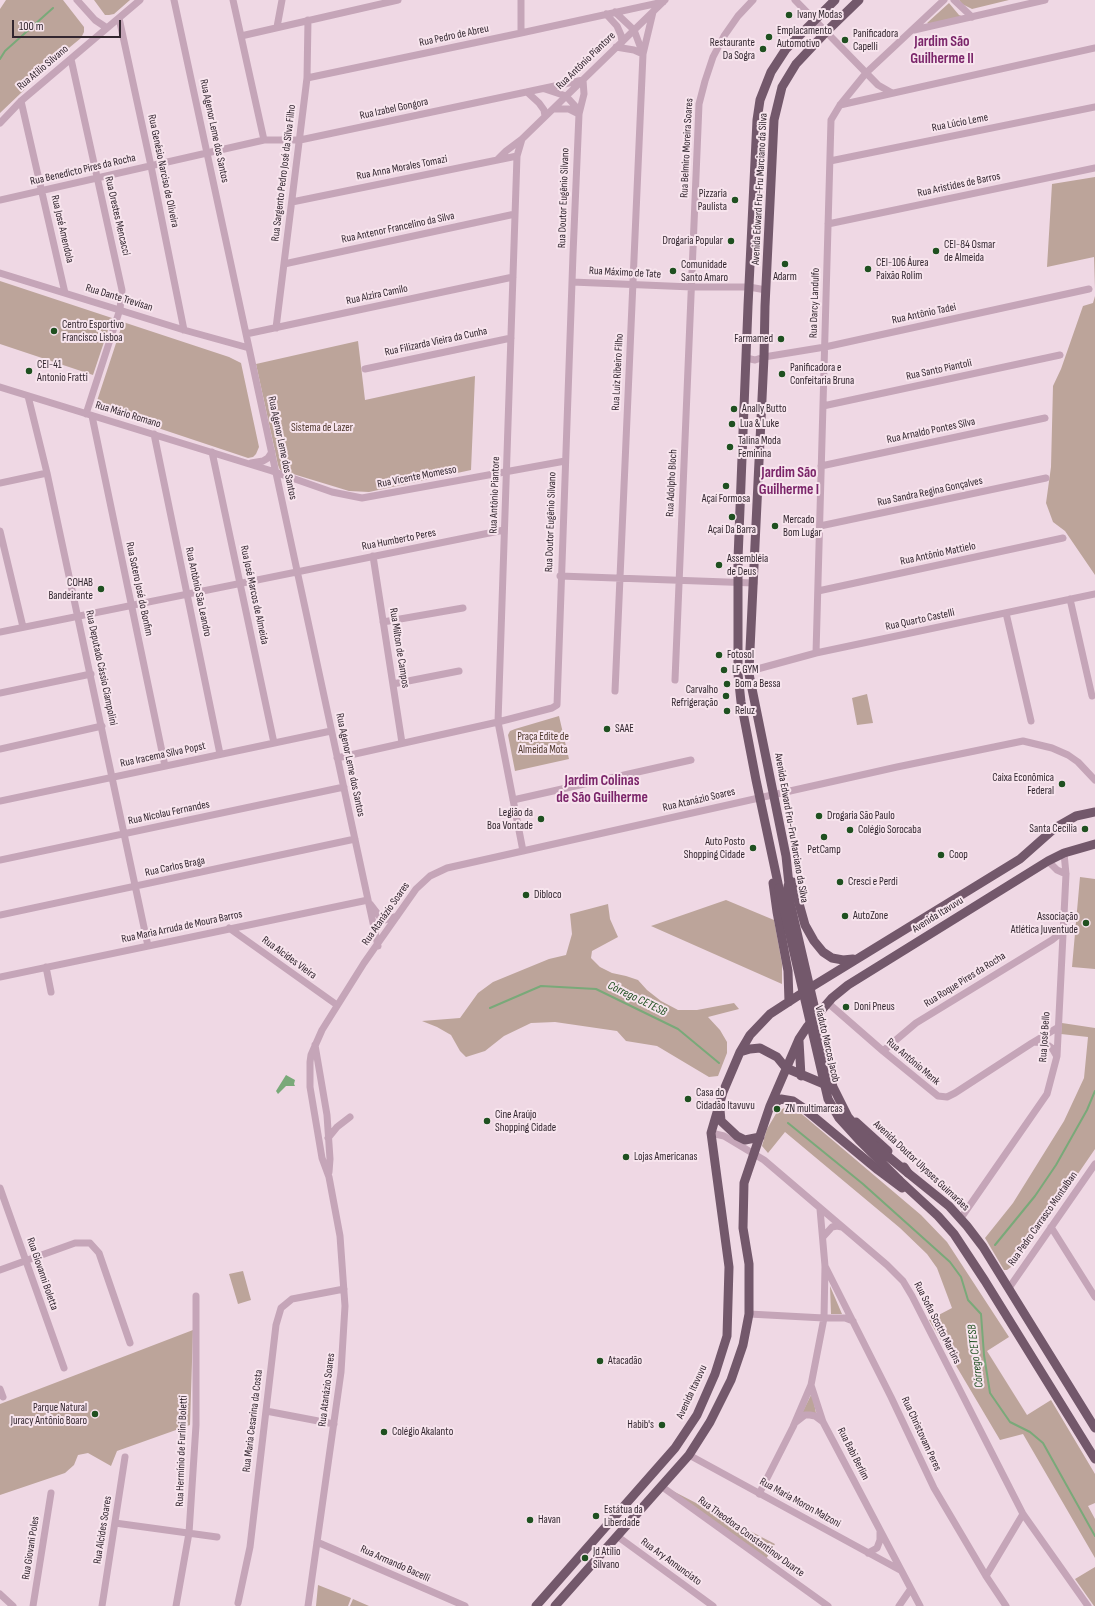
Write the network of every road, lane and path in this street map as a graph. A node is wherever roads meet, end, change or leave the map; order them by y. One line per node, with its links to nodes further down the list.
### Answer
1 (77, 0): 24 (street)
2 (140, 0): 20 (street, Rua Atílio Silvano)
3 (174, 0): 51 (street, Rua Agenor Leme dos Santos)
4 (233, 0): 29 (street)
5 (282, 0): 23 (street)
6 (398, 0): 22 (street)
7 (521, 0): 28 (street)
8 (753, 0): 68 (street, Rua Belmiro Moreira Soares)
9 (795, 0): 21 (street)
10 (835, 0): 21 (main road, Avenida Edward Fru-Fru Marciano da Silva)
11 (859, 0): 27 (main road, Avenida Edward Fru-Fru Marciano da Silva)
12 (944, 0): 26 (street, Rua Darcy Landulfo)
13 (954, 0): 19 (street)
14 (1045, 0): 19 (street)
15 (664, 1): 16 (street, Rua Pedro de Abreu); 17 (street, Rua Antônio Piantore)
16 (615, 12): 18 (street, Rua Pedro de Abreu); 25 (street)
17 (653, 12): 25 (street, Rua Antônio Piantore); 32 (street, Rua Luiz Ribeiro Filho)
18 (606, 14): 28 (street, Rua Pedro de Abreu); 30 (street)
19 (972, 17): 26 (street)
20 (119, 18): 24 (street, Rua Atílio Silvano); 55 (street, Rua Genésio Narciso de Oliveira)
21 (815, 19): 27 (street); 69 (main road, Avenida Edward Fru-Fru Marciano da Silva)
22 (308, 20): 23 (street); 35 (street, Rua Sargento Pedro José da Silva Filho)
23 (277, 27): 29 (street)
24 (107, 28): 33 (street, Rua Atílio Silvano)
25 (634, 30): 30 (street, Rua Antônio Piantore); 32 (street, Rua Luiz Ribeiro Filho)
26 (914, 30): 34 (street, Rua Darcy Landulfo)
27 (827, 31): 34 (street); 70 (main road, Avenida Edward Fru-Fru Marciano da Silva)
28 (521, 33): 35 (street, Rua Pedro de Abreu)
29 (241, 36): 49 (street)
30 (619, 45): 32 (street); 36 (street, Rua Antônio Piantore)
31 (1095, 48): 39 (street)
32 (643, 54): 67 (street, Rua Luiz Ribeiro Filho)
33 (71, 58): 41 (street, Rua Atílio Silvano); 57 (street, Rua Orestes Mencacci)
34 (866, 73): 39 (street); 42 (street, Rua Darcy Landulfo)
35 (307, 78): 50 (street, Rua Sargento Pedro José da Silva Filho)
36 (583, 80): 37 (street, Rua Izabel Gongora); 40 (street, Rua Antônio Piantore); 45 (street, Rua Doutor Eugênio Silvano)
37 (543, 88): 38 (street, Rua Izabel Gongora); 40 (street)
38 (527, 92): 46 (street); 50 (street, Rua Izabel Gongora)
39 (892, 93): 42 (street)
40 (566, 96): 44 (street, Rua Antônio Piantore); 45 (street)
41 (21, 101): 47 (street, Rua Atílio Silvano); 58 (street, Rua José Amendola)
42 (840, 105): 54 (street, Rua Darcy Landulfo)
43 (1095, 107): 54 (street, Rua Lúcio Leme)
44 (553, 109): 45 (street); 46 (street, Rua Antônio Piantore)
45 (579, 114): 66 (street, Rua Doutor Eugênio Silvano)
46 (545, 116): 48 (street, Rua Antônio Piantore)
47 (0, 123)
48 (522, 139): 52 (street, Rua Antônio Piantore); 53 (street, Rua Antônio Piantore)
49 (264, 140): 50 (street, Rua Izabel Gongora); 51 (street, Rua Benedicto Pires da Rocha)
50 (300, 140): 60 (street, Rua Sargento Pedro José da Silva Filho)
51 (207, 153): 55 (street, Rua Benedicto Pires da Rocha); 76 (street, Rua Agenor Leme dos Santos)
52 (517, 156): 53 (street, Rua Anna Morales Tomazi); 61 (street, Rua Antônio Piantore)
53 (497, 160): 60 (street, Rua Anna Morales Tomazi)
54 (830, 161): 62 (street, Rua Darcy Landulfo)
55 (151, 166): 57 (street, Rua Benedicto Pires da Rocha); 75 (street, Rua Genésio Narciso de Oliveira)
56 (1095, 168): 62 (street, Rua Aristides de Barros)
57 (97, 178): 58 (street, Rua Benedicto Pires da Rocha); 73 (street, Rua Orestes Mencacci)
58 (41, 191): 59 (street, Rua Benedicto Pires da Rocha); 72 (street, Rua José Amendola)
59 (0, 200)
60 (292, 202): 63 (street, Rua Sargento Pedro José da Silva Filho)
61 (516, 214): 63 (street, Rua Antenor Francelino da Silva); 65 (street, Rua Antônio Piantore)
62 (828, 224): 79 (street, Rua Darcy Landulfo)
63 (284, 264): 74 (street, Rua Sargento Pedro José da Silva Filho)
64 (0, 273): 72 (street, Rua Dante Trevisan)
65 (513, 277): 74 (street, Rua Alzira Camilo); 77 (street, Rua Antônio Piantore)
66 (572, 282): 67 (street, Rua Máximo de Tate); 93 (street, Rua Doutor Eugênio Silvano)
67 (633, 284): 68 (street, Rua Máximo de Tate); 108 (street, Rua Luiz Ribeiro Filho)
68 (692, 287): 69 (street, Rua Máximo de Tate); 109 (street, Rua Adolpho Bloch)
69 (749, 287): 70 (street); 83 (main road, Avenida Edward Fru-Fru Marciano da Silva)
70 (766, 290): 82 (main road, Avenida Edward Fru-Fru Marciano da Silva)
71 (1089, 290): 79 (street, Rua Antônio Tadei)
72 (65, 292): 73 (street, Rua Dante Trevisan)
73 (120, 309): 75 (street, Rua Dante Trevisan); 88 (street, Rua Orestes Mencacci)
74 (276, 328): 76 (street, Rua Alzira Camilo)
75 (184, 330): 78 (street, Rua Dante Trevisan)
76 (246, 332): 78 (street); 80 (street, Rua Agenor Leme dos Santos)
77 (511, 338): 84 (street, Rua Filizarda Vieira da Cunha); 96 (street, Rua Antônio Piantore)
78 (231, 342): 80 (street, Rua Dante Trevisan)
79 (825, 347): 82 (street, Rua Antônio Tadei); 87 (street, Rua Darcy Landulfo)
80 (249, 348): 92 (street, Rua Agenor Leme dos Santos)
81 (1060, 355): 87 (street, Rua Santo Piantoli)
82 (764, 357): 83 (street); 112 (main road, Avenida Edward Fru-Fru Marciano da Silva)
83 (746, 358): 111 (main road, Avenida Edward Fru-Fru Marciano da Silva)
84 (365, 368)
85 (0, 387): 86 (street, Rua Mário Romano)
86 (28, 396): 88 (street, Rua Mário Romano); 98 (street, Rua Deputado Cássio Ciampolini)
87 (823, 406): 95 (street, Rua Darcy Landulfo)
88 (89, 415): 90 (street, Rua Mário Romano); 117 (street, Rua Sotero José do Bonfim)
89 (1045, 418): 95 (street, Rua Arnaldo Pontes Silva)
90 (154, 434): 91 (street, Rua Mário Romano); 114 (street, Rua Antônio São Leandro)
91 (212, 452): 94 (street, Rua Mário Romano); 110 (street, Rua José Marcos de Almeida)
92 (272, 452): 94 (street); 97 (street, Rua Agenor Leme dos Santos)
93 (565, 461): 96 (street, Rua Vicente Momesso); 107 (street, Rua Doutor Eugênio Silvano)
94 (249, 464): 97 (street, Rua Mário Romano)
95 (821, 466): 101 (street, Rua Darcy Landulfo)
96 (506, 471): 97 (street, Rua Vicente Momesso); 102 (street, Rua Antônio Piantore)
97 (276, 472): 106 (street, Rua Agenor Leme dos Santos)
98 (47, 473): 100 (street); 120 (street, Rua Deputado Cássio Ciampolini)
99 (1046, 478): 101 (street, Rua Sandra Regina Gonçalves)
100 (0, 483)
101 (820, 526): 113 (street, Rua Darcy Landulfo)
102 (504, 530): 105 (street, Rua Humberto Peres); 135 (street, Rua Antônio Piantore)
103 (0, 531): 122 (street)
104 (1063, 538): 113 (street, Rua Antônio Mattielo)
105 (373, 556): 106 (street, Rua Humberto Peres); 121 (street, Rua Milton de Campos)
106 (297, 571): 110 (street, Rua Humberto Peres); 137 (street, Rua Agenor Leme dos Santos)
107 (560, 576): 108 (street); 135 (street, Rua Doutor Eugênio Silvano)
108 (620, 579): 109 (street); 131 (street, Rua Luiz Ribeiro Filho)
109 (678, 581): 111 (street); 129 (street, Rua Adolpho Bloch)
110 (240, 583): 114 (street, Rua Humberto Peres); 138 (street, Rua José Marcos de Almeida)
111 (737, 583): 112 (street); 126 (main road, Avenida Edward Fru-Fru Marciano da Silva)
112 (754, 583): 127 (main road, Avenida Edward Fru-Fru Marciano da Silva)
113 (818, 591): 124 (street, Rua Darcy Landulfo)
114 (187, 594): 117 (street, Rua Humberto Peres); 141 (street, Rua Antônio São Leandro)
115 (1095, 594): 116 (street, Rua Quarto Castelli)
116 (1070, 600): 119 (street, Rua Quarto Castelli); 133 (street)
117 (131, 605): 120 (street, Rua Humberto Peres); 144 (street, Rua Sotero José do Bonfim)
118 (463, 608): 121 (street)
119 (1006, 613): 124 (street, Rua Quarto Castelli); 134 (street)
120 (78, 616): 122 (street, Rua Humberto Peres); 128 (street, Rua Deputado Cássio Ciampolini)
121 (384, 622): 130 (street, Rua Milton de Campos)
122 (23, 627): 123 (street, Rua Humberto Peres)
123 (0, 632)
124 (816, 653): 127 (street, Rua Quarto Castelli)
125 (459, 671): 130 (street)
126 (738, 671): 127 (main road); 149 (main road, Avenida Edward Fru-Fru Marciano da Silva)
127 (749, 672): 148 (main road, Avenida Edward Fru-Fru Marciano da Silva)
128 (91, 674): 132 (street); 136 (street, Rua Deputado Cássio Ciampolini)
129 (675, 680)
130 (393, 684): 139 (street, Rua Milton de Campos)
131 (615, 691)
132 (0, 693)
133 (1092, 696)
134 (1031, 721)
135 (498, 722): 139 (street, Rua Doutor Eugênio Silvano); 150 (street, Rua Antônio Piantore)
136 (102, 726): 140 (street); 145 (street, Rua Deputado Cássio Ciampolini)
137 (332, 731): 138 (street, Rua Iracema Silva Popst); 142 (street, Rua Agenor Leme dos Santos)
138 (274, 743): 141 (street, Rua Iracema Silva Popst)
139 (402, 744): 142 (street, Rua Doutor Eugênio Silvano)
140 (0, 749)
141 (220, 754): 144 (street, Rua Iracema Silva Popst)
142 (337, 758): 147 (street, Rua Agenor Leme dos Santos)
143 (691, 760): 150 (street)
144 (165, 766): 145 (street, Rua Iracema Silva Popst)
145 (113, 777): 151 (street, Rua Iracema Silva Popst); 153 (street, Rua Deputado Cássio Ciampolini)
146 (1095, 780): 148 (street, Rua Atanázio Soares)
147 (344, 787): 153 (street, Rua Nicolau Fernandes); 154 (street, Rua Agenor Leme dos Santos)
148 (774, 795): 149 (street, Rua Atanázio Soares); 158 (main road, Avenida Edward Fru-Fru Marciano da Silva)
149 (759, 798): 156 (street, Rua Atanázio Soares); 161 (main road, Avenida Edward Fru-Fru Marciano da Silva)
150 (513, 800): 156 (street, Rua Antônio Piantore)
151 (0, 801)
152 (1095, 812): 173 (main road, Avenida Itavuvu)
153 (125, 833): 159 (street, Rua Nicolau Fernandes); 163 (street, Rua Deputado Cássio Ciampolini)
154 (355, 840): 163 (street, Rua Carlos Braga); 166 (street, Rua Agenor Leme dos Santos)
155 (1095, 844): 157 (main road, Avenida Itavuvu)
156 (524, 851): 168 (street, Rua Atanázio Soares)
157 (1064, 853): 160 (main road, Avenida Itavuvu); 162 (street, Rua José Bello)
158 (786, 856): 164 (main road, Avenida Edward Fru-Fru Marciano da Silva); 173 (main road)
159 (0, 860)
160 (1048, 861): 162 (street); 179 (main road, Avenida Itavuvu)
161 (774, 869): 165 (main road, Avenida Edward Fru-Fru Marciano da Silva); 178 (main road)
162 (1066, 874): 170 (street, Rua José Bello)
163 (136, 886): 167 (street, Rua Carlos Braga); 171 (street, Rua Deputado Cássio Ciampolini)
164 (788, 886): 176 (main road, Avenida Edward Fru-Fru Marciano da Silva); 205 (main road, Viaduto Marcos Jacob, bridge)
165 (779, 888): 209 (main road, Viaduto Marcos Jacob, bridge)
166 (368, 900): 168 (street, Rua Agenor Leme dos Santos); 169 (street, Rua Maria Arruda de Moura Barros); 172 (street, Rua Agenor Leme dos Santos)
167 (0, 916)
168 (397, 916): 172 (street, Rua Atanázio Soares)
169 (229, 928): 171 (street, Rua Maria Arruda de Moura Barros); 180 (street, Rua Alcides Vieira)
170 (1062, 932): 182 (street, Rua José Bello); 186 (street, Rua Roque Pires da Rocha)
171 (148, 946): 174 (street, Rua Maria Arruda de Moura Barros)
172 (378, 946): 180 (street, Rua Atanázio Soares)
173 (855, 959): 176 (main road, Avenida Itavuvu)
174 (46, 967): 175 (street, Rua Maria Arruda de Moura Barros); 177 (street)
175 (0, 977)
176 (813, 986): 178 (main road, Avenida Itavuvu); 181 (main road, Avenida Itavuvu)
177 (51, 992)
178 (788, 1002): 187 (main road, Avenida Itavuvu)
179 (828, 1003): 181 (main road, Avenida Itavuvu); 186 (street, Rua Antônio Menk)
180 (337, 1005): 185 (street, Rua Atanázio Soares)
181 (807, 1027): 183 (main road, Avenida Itavuvu)
182 (1058, 1028): 184 (street, Rua Antônio Menk); 188 (street, Rua José Bello)
183 (799, 1039): 190 (main road, Avenida Itavuvu); 191 (main road)
184 (1032, 1043): 186 (street, Rua Antônio Menk); 188 (street)
185 (315, 1046): 193 (street, Rua Atanázio Soares); 196 (street, Rua Atanázio Soares)
186 (883, 1051)
187 (740, 1052): 189 (main road); 194 (main road, Avenida Itavuvu)
188 (1057, 1056): 210 (street, Rua José Bello)
189 (777, 1057): 190 (main road); 192 (main road)
190 (786, 1068): 191 (main road, Avenida Doutor Ulysses Guimarães); 192 (main road, Avenida Itavuvu)
191 (801, 1076): 205 (main road, Avenida Doutor Ulysses Guimarães)
192 (778, 1085): 195 (main road, Avenida Itavuvu)
193 (313, 1099): 196 (street); 202 (street, Rua Atanázio Soares)
194 (720, 1105): 198 (main road, Avenida Itavuvu); 199 (main road)
195 (770, 1106): 199 (main road, Avenida Itavuvu); 209 (main road)
196 (327, 1115): 200 (street, Rua Atanázio Soares)
197 (350, 1117): 200 (street)
198 (711, 1133): 201 (street); 234 (main road, Avenida Itavuvu)
199 (760, 1137): 201 (main road, Avenida Itavuvu)
200 (328, 1138): 206 (street, Rua Atanázio Soares)
201 (753, 1154): 208 (street, Rua Sofia Scotto Martins); 221 (main road, Avenida Itavuvu)
202 (322, 1158): 203 (street); 206 (street, Rua Atanázio Soares)
203 (315, 1160)
204 (1095, 1166): 212 (street, Rua Pedro Carrasco Montalban)
205 (908, 1173): 210 (main road, Avenida Doutor Ulysses Guimarães)
206 (329, 1177): 218 (street, Rua Atanázio Soares)
207 (0, 1188): 214 (street, Rua Giovanni Boletta)
208 (820, 1209): 211 (street, Rua Sofia Scotto Martins); 213 (street)
209 (938, 1216): 237 (main road)
210 (961, 1218): 217 (main road, Avenida Doutor Ulysses Guimarães)
211 (842, 1227): 213 (street); 241 (street, Rua Sofia Scotto Martins)
212 (1051, 1227): 217 (street, Rua Pedro Carrasco Montalban); 220 (street)
213 (823, 1237): 215 (street)
214 (26, 1260): 216 (street); 224 (street); 225 (street, Rua Giovanni Boletta)
215 (826, 1266): 222 (street); 223 (street, Rua Christovam Peres)
216 (0, 1270)
217 (1009, 1288): 233 (main road, Avenida Doutor Ulysses Guimarães)
218 (344, 1289): 229 (street, Rua Maria Cesarina da Costa); 231 (street, Rua Atanázio Soares)
219 (196, 1296): 245 (street, Rua Hermínio de Furlini Boletti)
220 (1095, 1297)
221 (749, 1314): 222 (street); 235 (main road, Avenida Itavuvu)
222 (824, 1318): 223 (street); 226 (street)
223 (853, 1321): 251 (street, Rua Christovam Peres)
224 (130, 1343)
225 (64, 1368)
226 (811, 1385): 230 (street, Rua Babi Berlim); 232 (street)
227 (0, 1389): 228 (street)
228 (3, 1397)
229 (266, 1411): 231 (street); 254 (street, Rua Maria Cesarina da Costa)
230 (823, 1422): 232 (street); 244 (street, Rua Babi Berlim)
231 (334, 1424): 248 (street, Rua Atanázio Soares)
232 (793, 1427): 240 (street)
233 (1095, 1428)
234 (671, 1453): 235 (main road); 242 (main road, Avenida Itavuvu)
235 (689, 1455): 238 (main road, Avenida Itavuvu); 240 (street, Rua Maria Moron Malzoni)
236 (125, 1457): 243 (street, Rua Alcides Soares)
237 (1095, 1459)
238 (661, 1486): 246 (main road, Avenida Itavuvu); 264 (street, Rua Theodora Constantinov Duarte)
239 (51, 1493): 256 (street, Rua Giovani Poles)
240 (759, 1494): 249 (street, Rua Maria Moron Malzoni)
241 (1023, 1514): 251 (street); 268 (street, Rua Sofia Scotto Martins)
242 (615, 1516): 246 (main road); 261 (main road, Avenida Itavuvu)
243 (115, 1523): 245 (street); 257 (street, Rua Alcides Soares)
244 (880, 1532): 249 (street); 250 (street, Rua Babi Berlim)
245 (189, 1533): 247 (street); 258 (street, Rua Hermínio de Furlini Boletti)
246 (617, 1536): 262 (main road, Avenida Itavuvu); 263 (street, Rua Ary Annunciato)
247 (217, 1537)
248 (317, 1542): 259 (street, Rua Atanázio Soares); 260 (street, Rua Armando Bacelli)
249 (868, 1553): 250 (street, Rua Maria Moron Malzoni)
250 (900, 1570): 252 (street, Rua Babi Berlim)
251 (986, 1576): 267 (street, Rua Christovam Peres)
252 (910, 1590): 265 (street); 266 (street, Rua Babi Berlim)
253 (0, 1594): 255 (street)
254 (238, 1603)
255 (13, 1606)
256 (33, 1606)
257 (102, 1606)
258 (176, 1606)
259 (308, 1606)
260 (465, 1606)
261 (536, 1606)
262 (555, 1606)
263 (713, 1606)
264 (828, 1606)
265 (898, 1606)
266 (920, 1606)
267 (1006, 1606)
268 (1088, 1606)

